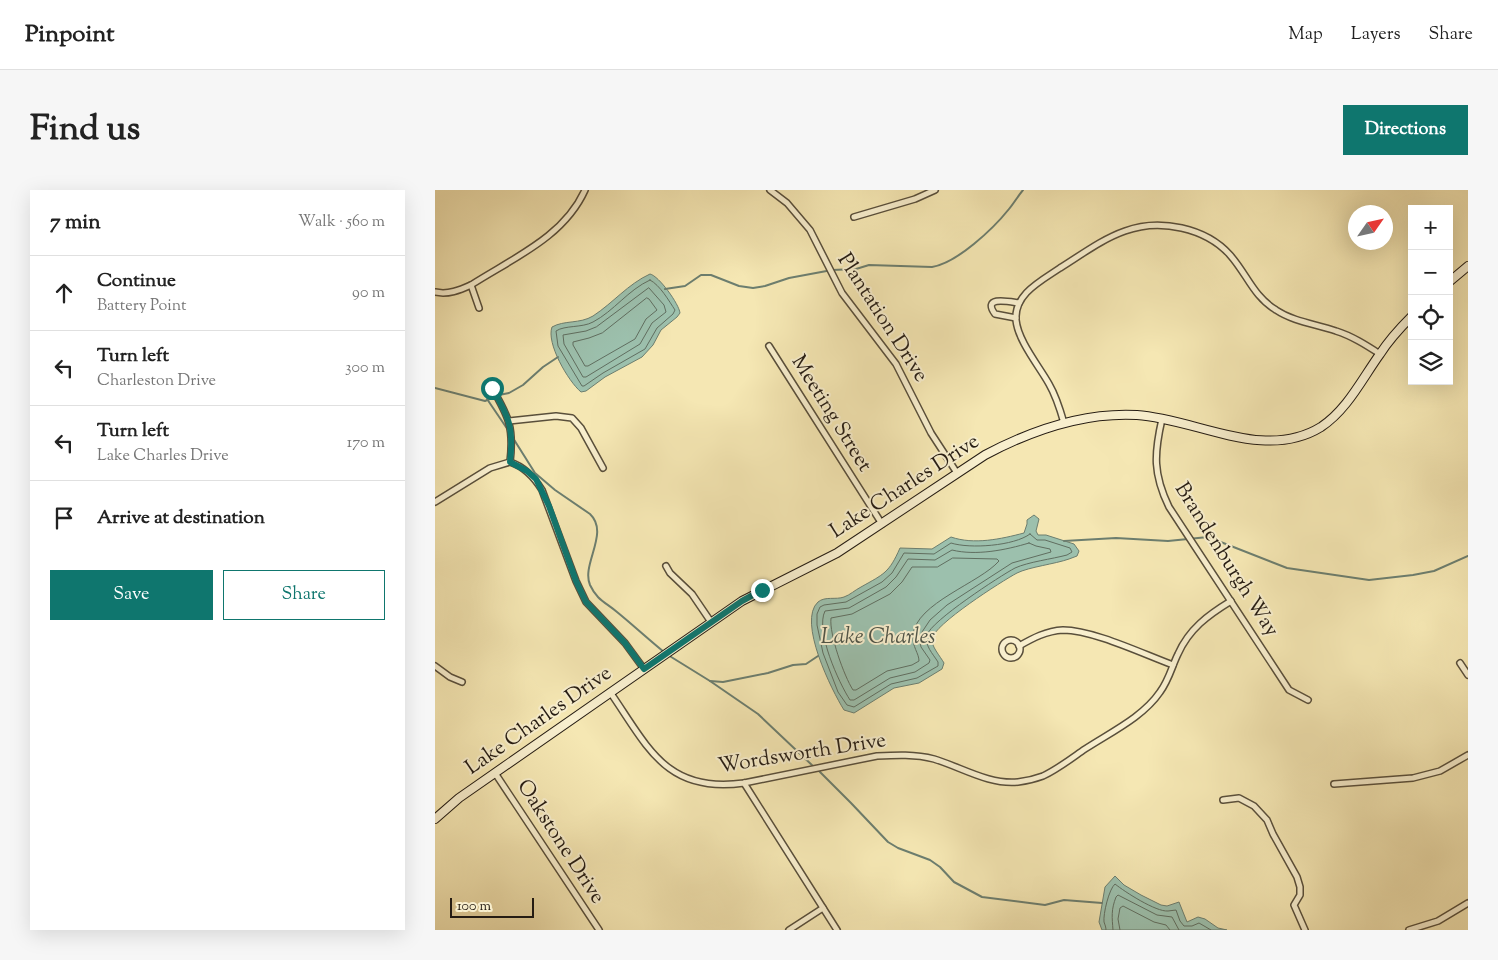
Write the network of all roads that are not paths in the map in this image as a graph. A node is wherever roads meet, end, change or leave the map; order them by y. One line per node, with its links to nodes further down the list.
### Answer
1 (585, 190): 7 (street)
2 (770, 190): 21 (street, Plantation Drive)
3 (935, 190): 4 (street)
4 (854, 217)
5 (1468, 266): 6 (street)
6 (1453, 279)
7 (471, 285): 8 (street); 10 (street)
8 (435, 292)
9 (1019, 303): 11 (street); 11 (street); 14 (street)
10 (479, 308)
11 (1016, 318): 18 (street)
12 (1408, 320): 14 (street, Lake Charles Drive)
13 (769, 346): 23 (street, Meeting Street)
14 (1380, 354): 16 (street, Lake Charles Drive)
15 (492, 388): 17 (street)
16 (1161, 420): 18 (street, Lake Charles Drive); 25 (street, Brandenburgh Way)
17 (509, 421): 19 (street); 20 (street)
18 (1064, 422): 21 (street, Lake Charles Drive)
19 (510, 462): 22 (street); 31 (street)
20 (603, 468)
21 (957, 473): 23 (street, Lake Charles Drive)
22 (435, 502)
23 (881, 524): 26 (street, Lake Charles Drive)
24 (666, 566): 26 (street)
25 (1231, 601): 29 (street, Wordsworth Drive); 35 (street, Brandenburgh Way)
26 (711, 622): 31 (street, Lake Charles Drive)
27 (1019, 646): 29 (street)
28 (1460, 663): 32 (street)
29 (1173, 665): 38 (street, Wordsworth Drive)
30 (435, 666): 33 (street)
31 (644, 669): 34 (street, Lake Charles Drive)
32 (1468, 675)
33 (462, 682)
34 (610, 692): 37 (street, Lake Charles Drive); 38 (street, Wordsworth Drive)
35 (1308, 700)
36 (1468, 755): 39 (street)
37 (495, 773): 41 (street, Lake Charles Drive); 45 (street, Oakstone Drive)
38 (744, 783): 43 (street)
39 (1334, 784)
40 (1223, 800): 48 (street)
41 (435, 819)
42 (1468, 903): 44 (street)
43 (823, 908): 46 (street); 47 (street)
44 (1419, 929): 49 (street)
45 (599, 930)
46 (789, 930)
47 (837, 930)
48 (1305, 930)
49 (1409, 930)

